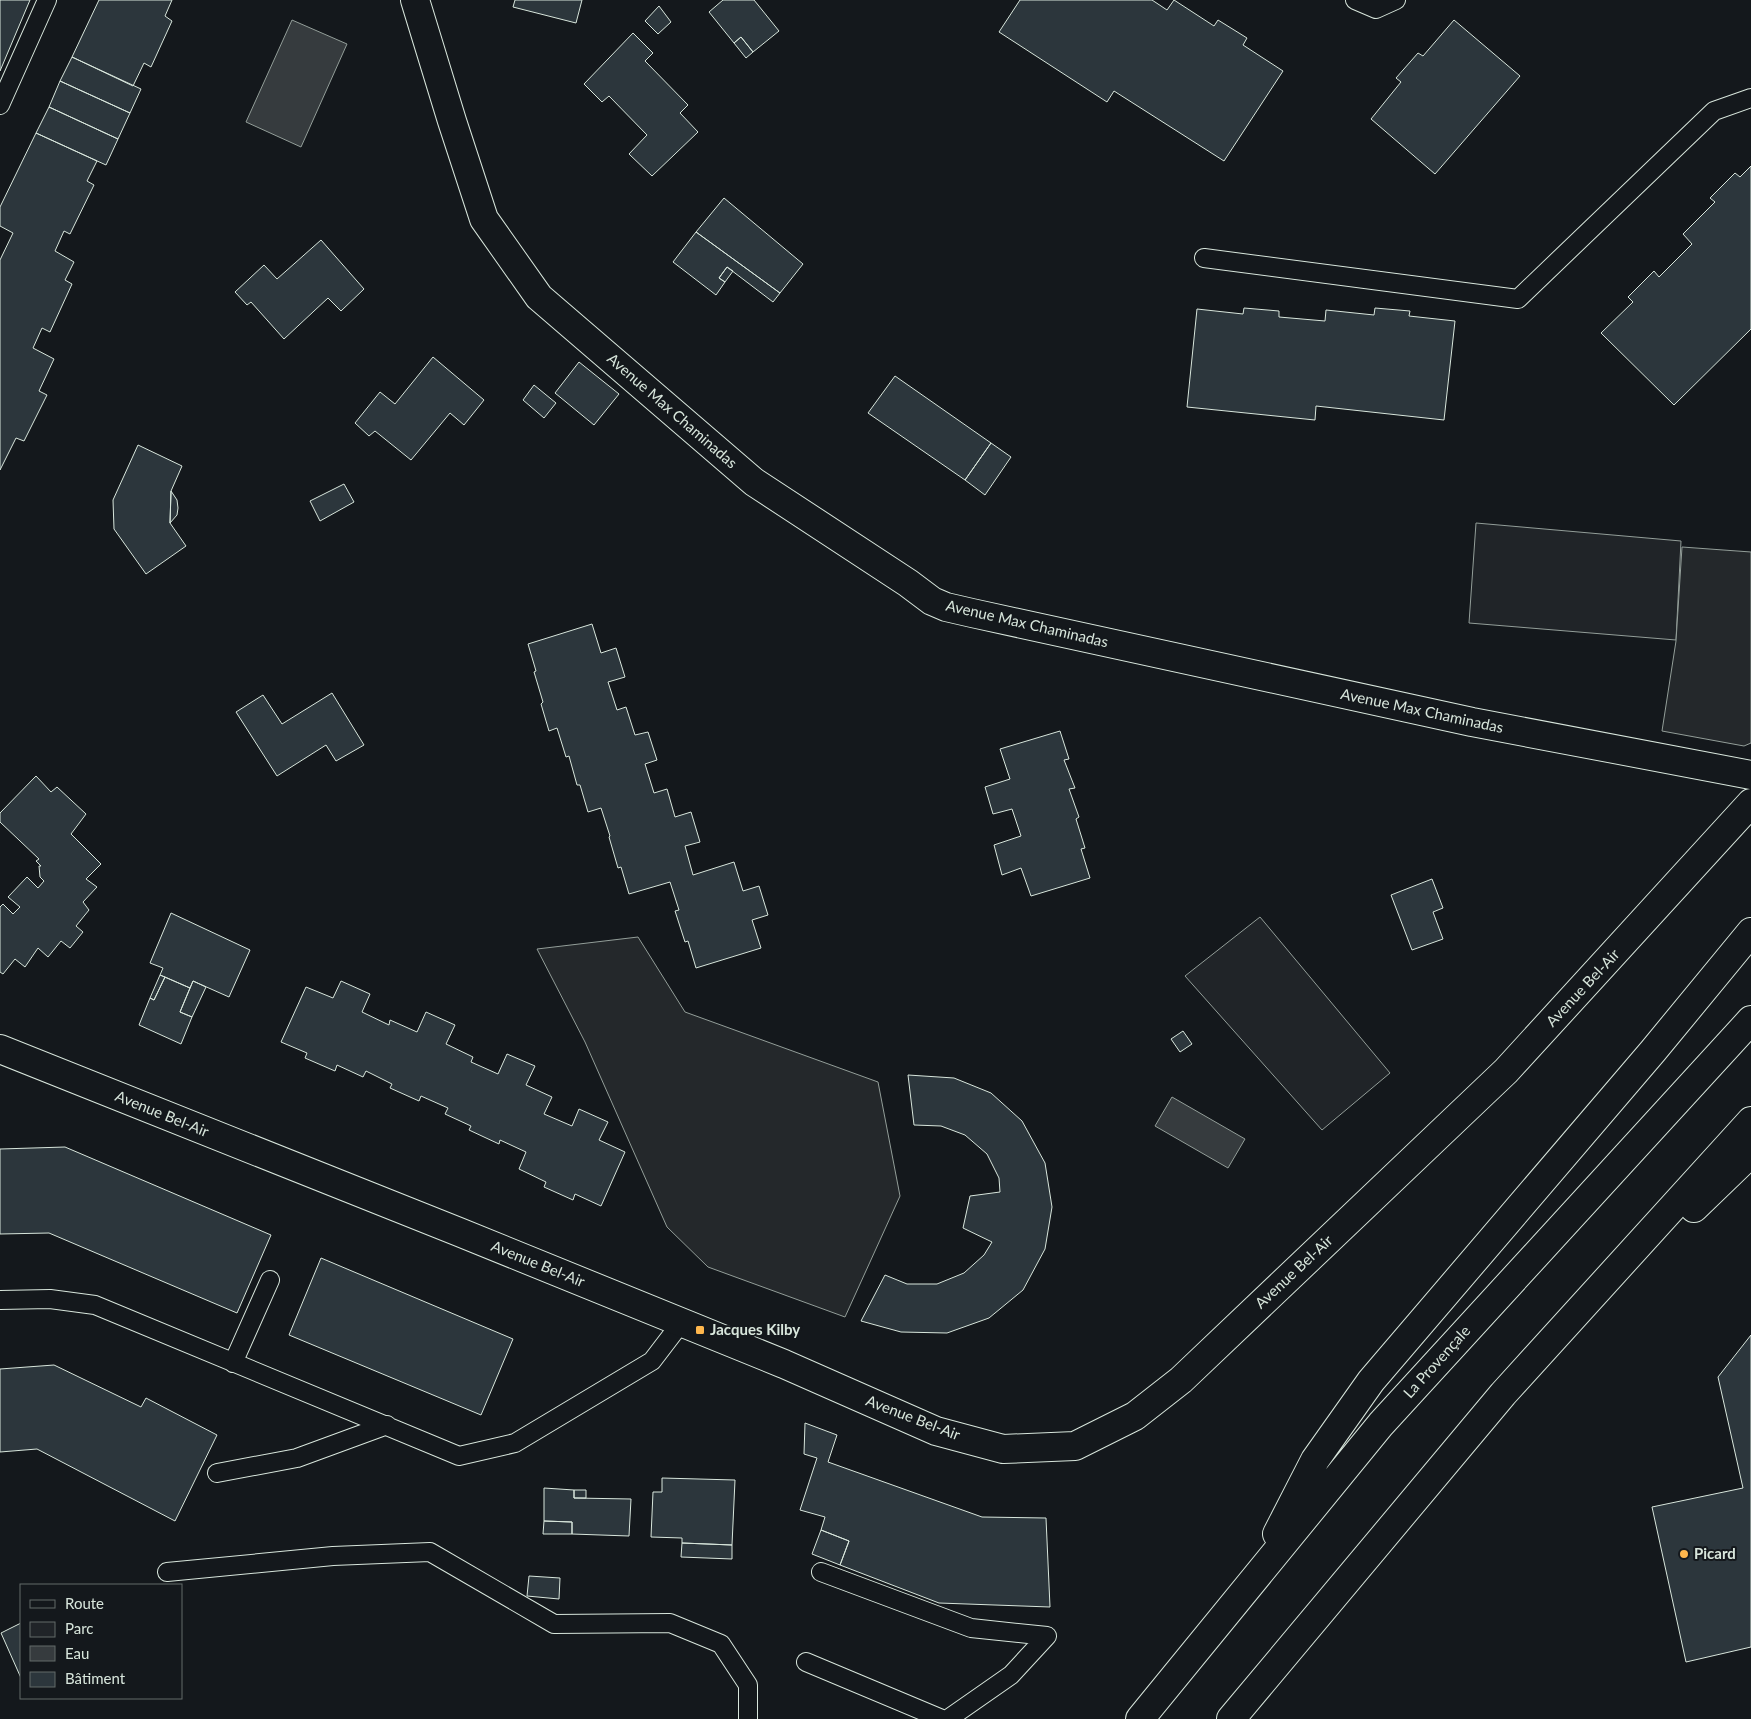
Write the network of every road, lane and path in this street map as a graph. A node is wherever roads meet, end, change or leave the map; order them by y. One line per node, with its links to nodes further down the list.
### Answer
1 (47, 0): 6 (lane)
2 (415, 0): 8 (main road, Avenue Max Chaminadas)
3 (1355, 0): 4 (lane)
4 (1396, 0)
5 (1751, 98): 7 (lane)
6 (0, 105)
7 (1204, 258)
8 (1751, 775)
9 (1751, 803): 17 (main road, Avenue Bel-Air)
10 (1751, 932): 24 (main road)
11 (1751, 1020): 24 (main road, La Provençale)
12 (0, 1049): 17 (main road, Avenue Bel-Air)
13 (1751, 1121): 19 (main road)
14 (1751, 1153): 19 (main road)
15 (270, 1280): 18 (lane)
16 (0, 1300): 18 (lane)
17 (681, 1322): 20 (lane)
18 (233, 1363): 20 (lane)
19 (1503, 1394): 30 (main road)
20 (387, 1426): 21 (lane)
21 (217, 1473)
22 (167, 1572): 26 (lane)
23 (821, 1572): 28 (lane)
24 (1251, 1584): 29 (main road, La Provençale)
25 (806, 1662): 27 (lane)
26 (748, 1719)
27 (942, 1719)
28 (948, 1719)
29 (1140, 1719)
30 (1231, 1719)

